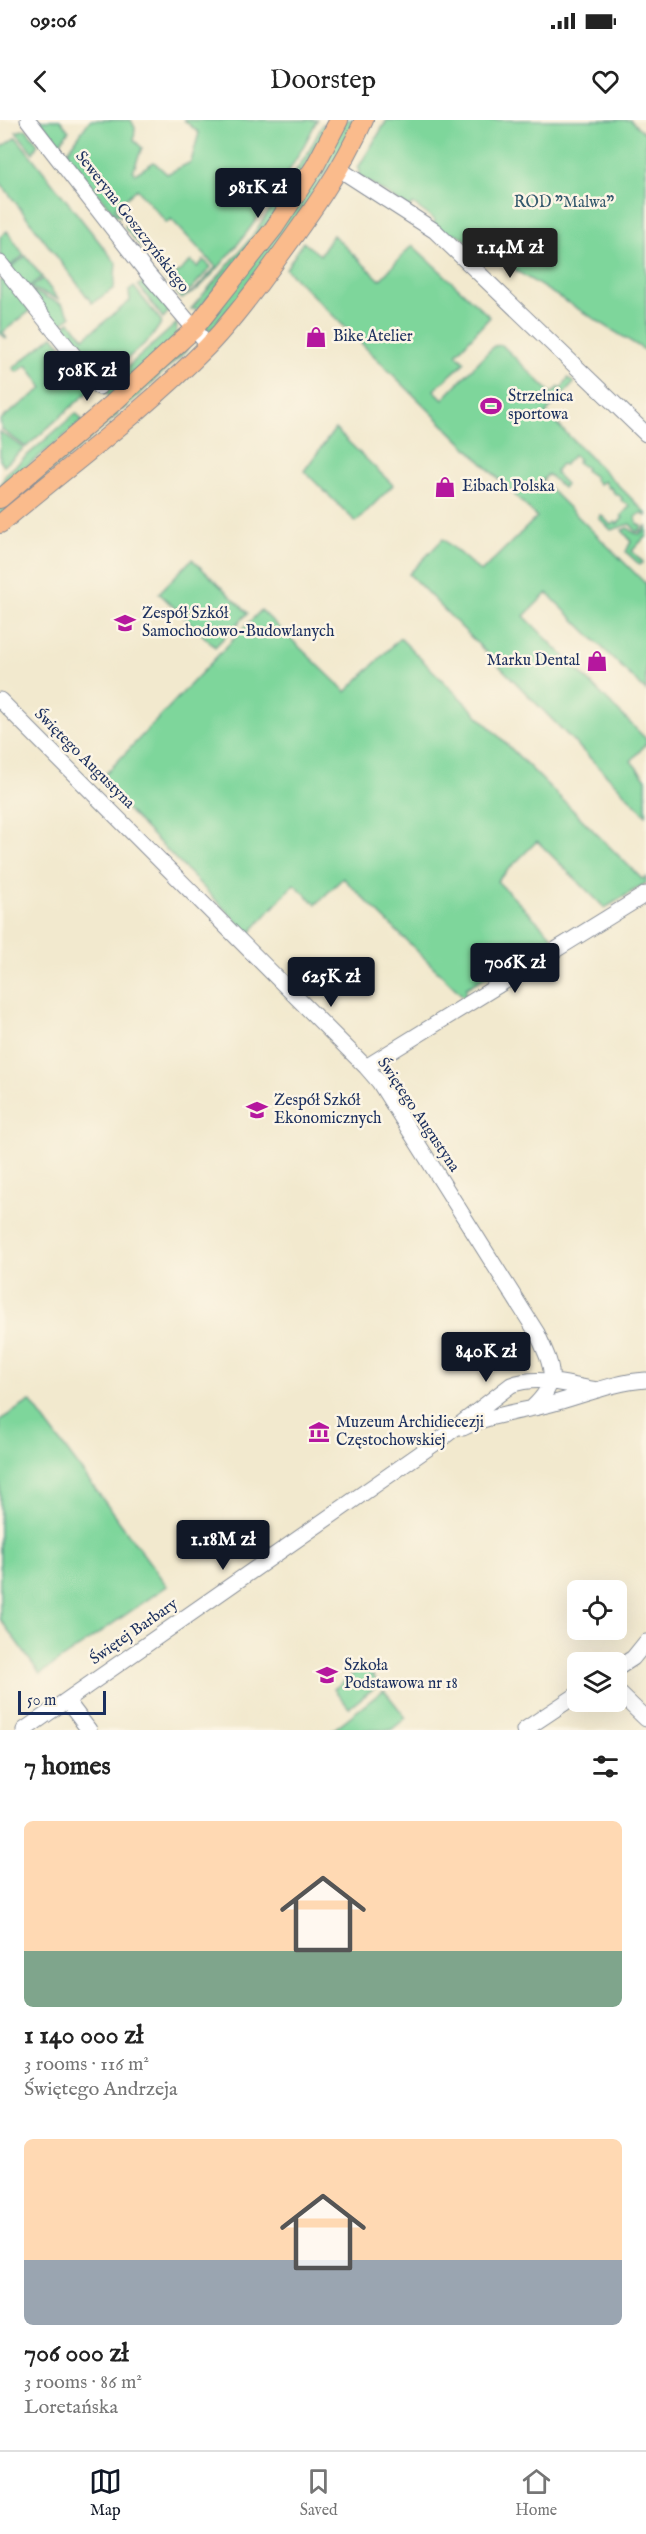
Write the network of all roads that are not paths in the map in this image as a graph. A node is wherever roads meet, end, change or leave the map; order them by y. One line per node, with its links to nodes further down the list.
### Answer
1 (28, 120): 6 (street, Seweryna Goszczyńskiego)
2 (339, 120): 6 (main road)
3 (364, 120): 4 (main road)
4 (339, 169): 7 (main road); 9 (street)
5 (0, 263): 8 (street)
6 (194, 329): 7 (street, Seweryna Goszczyńskiego); 10 (main road)
7 (208, 345): 11 (main road)
8 (99, 387)
9 (646, 434)
10 (0, 499)
11 (0, 524)
12 (0, 700): 14 (street, Świętego Augustyna)
13 (646, 894): 14 (street)
14 (366, 1067): 16 (street, Świętego Augustyna)
15 (646, 1380): 17 (street, Świętej Barbary)
16 (551, 1382): 17 (street, Świętej Barbary); 18 (street); 19 (street, Świętej Barbary)
17 (598, 1390): 18 (street, Świętej Barbary)
18 (532, 1407): 19 (street, Świętej Barbary)
19 (441, 1438): 22 (street, Świętej Barbary)
20 (646, 1642): 21 (street)
21 (627, 1662)
22 (67, 1701): 26 (street, Świętej Barbary); 27 (street)
23 (567, 1701): 28 (street)
24 (627, 1701): 25 (street)
25 (646, 1719)
26 (24, 1730)
27 (89, 1730)
28 (524, 1730)

